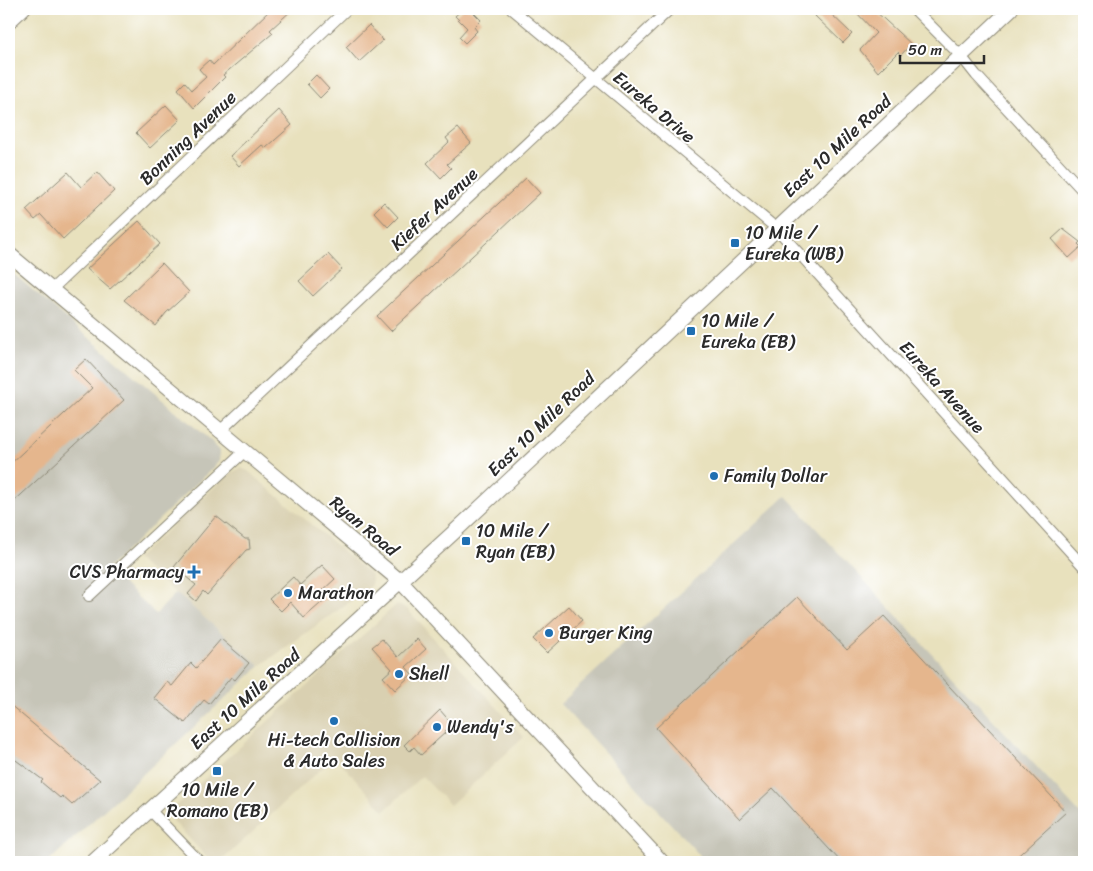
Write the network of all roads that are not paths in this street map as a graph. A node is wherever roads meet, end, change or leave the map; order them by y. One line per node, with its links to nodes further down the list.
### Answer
1 (25, 9): 7 (street)
2 (347, 9): 13 (street, Bonning Avenue)
3 (512, 9): 9 (street, Eureka Drive)
4 (670, 9): 9 (street, Kiefer Avenue)
5 (914, 9): 8 (street)
6 (1012, 9): 8 (main road, East 10 Mile Road)
7 (9, 24)
8 (961, 56): 10 (street); 11 (main road, East 10 Mile Road)
9 (596, 80): 11 (street, Eureka Drive); 14 (street, Kiefer Avenue)
10 (1084, 192)
11 (776, 228): 16 (street, Eureka Avenue); 17 (main road, East 10 Mile Road)
12 (9, 254): 13 (main road, Ryan Road)
13 (52, 290): 14 (main road, Ryan Road)
14 (219, 432): 15 (main road, Ryan Road)
15 (245, 451): 17 (main road, Ryan Road); 18 (street)
16 (1084, 567)
17 (400, 580): 19 (main road, East 10 Mile Road); 22 (main road, Ryan Road)
18 (89, 596)
19 (150, 810): 20 (main road, East 10 Mile Road); 21 (street)
20 (93, 862)
21 (200, 862)
22 (662, 862)

